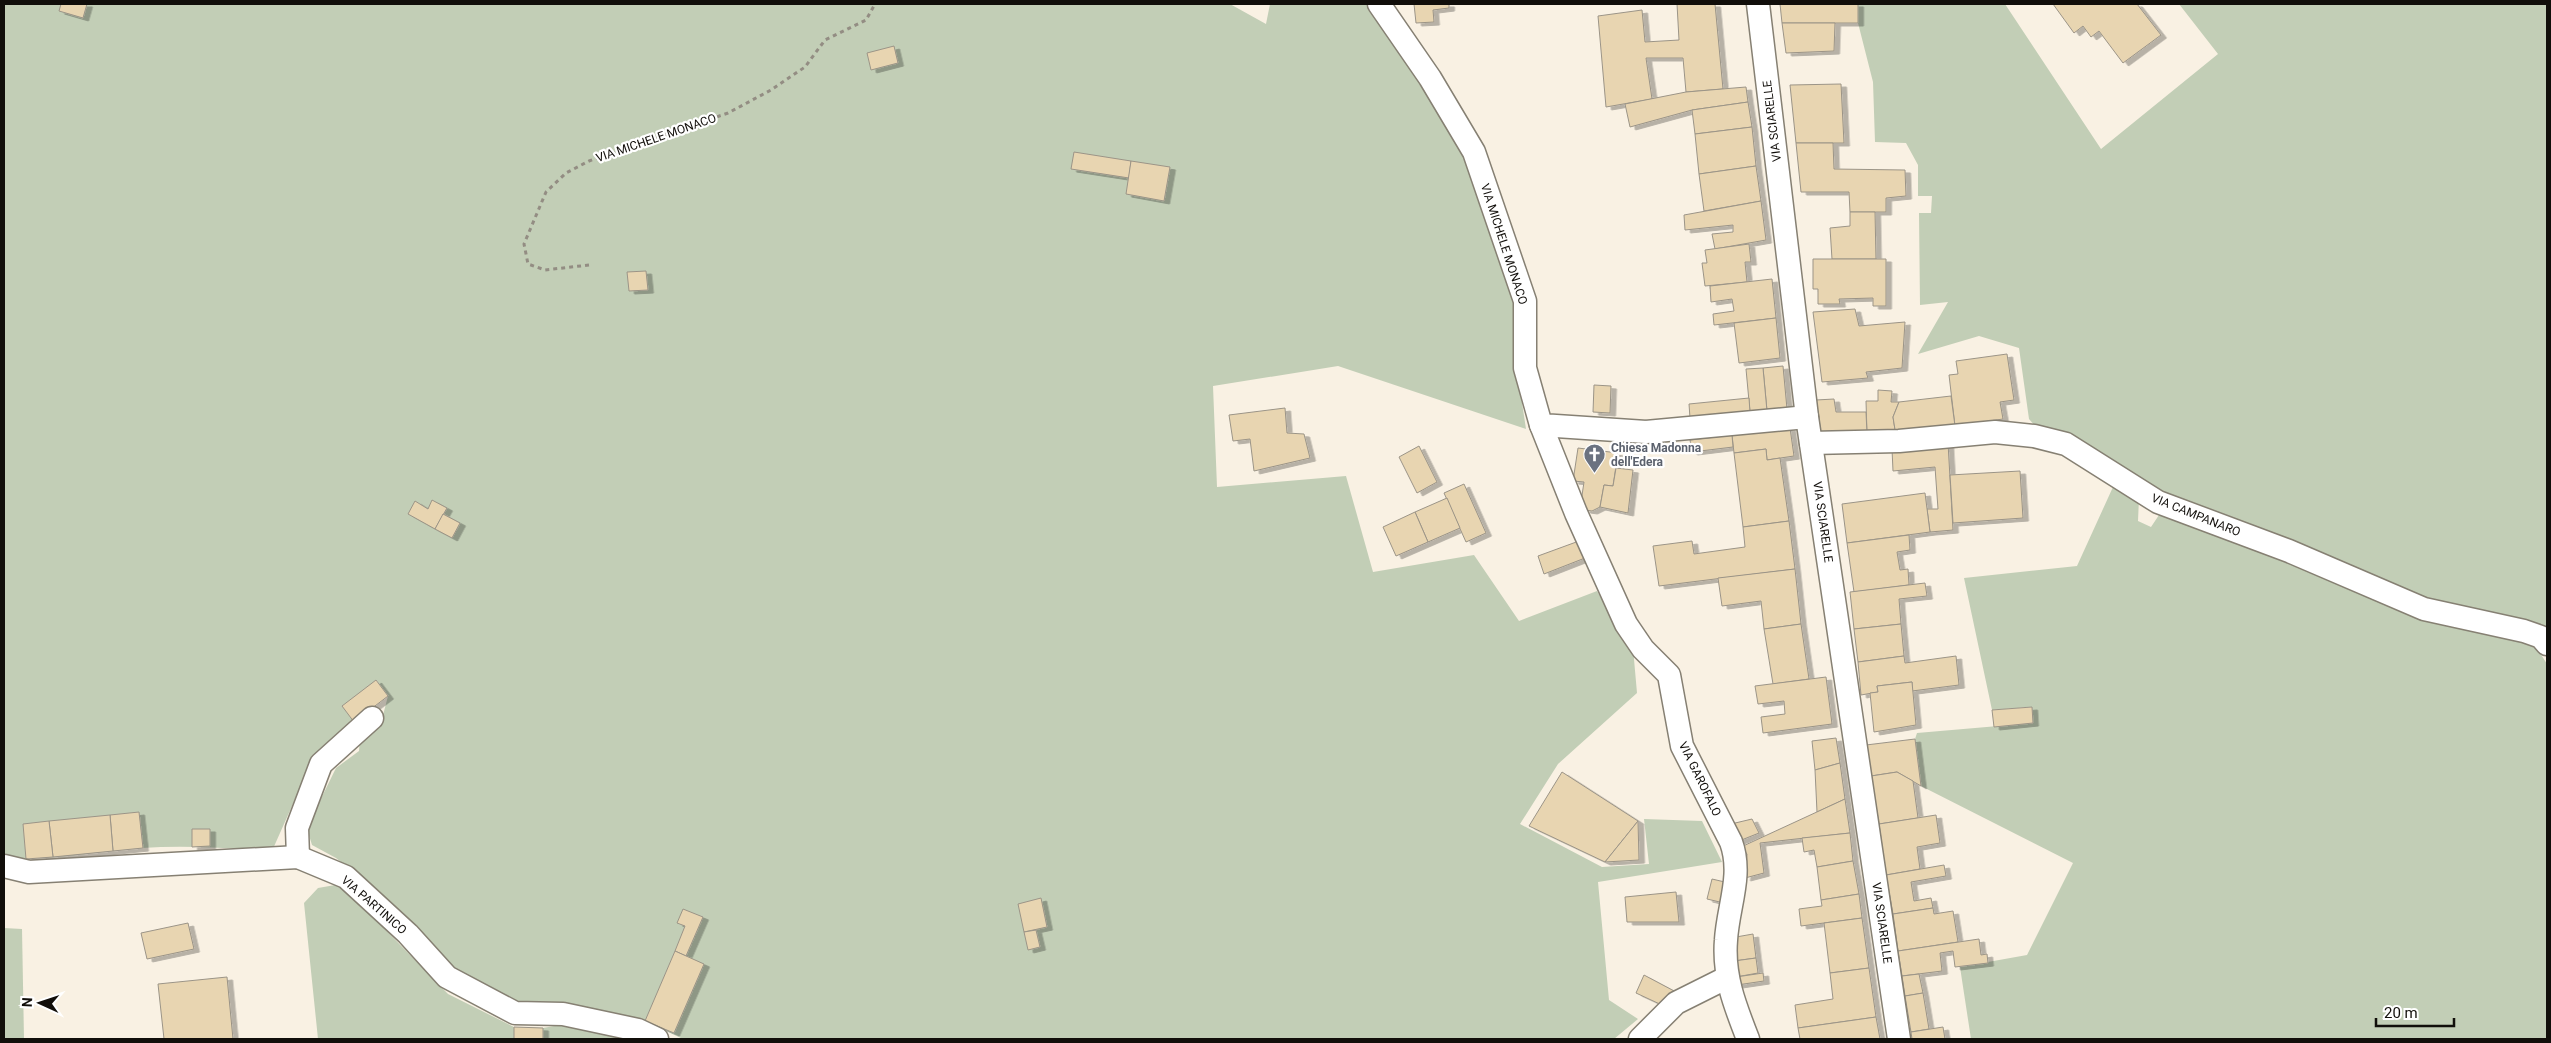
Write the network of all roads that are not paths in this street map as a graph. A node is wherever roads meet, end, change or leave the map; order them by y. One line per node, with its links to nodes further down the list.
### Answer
1 (1379, 4): 4 (street, VIA MICHELE MONACO)
2 (1758, 4): 3 (street, VIA SCIARELLE)
3 (1807, 418): 4 (street); 5 (street, VIA SCIARELLE)
4 (1541, 425): 10 (street, VIA GAROFALO)
5 (1811, 443): 6 (street, VIA CAMPANARO); 14 (street, VIA SCIARELLE)
6 (2547, 644)
7 (372, 718): 8 (street)
8 (298, 857): 9 (street, VIA PARTINICO); 11 (street, VIA PARTINICO)
9 (4, 866)
10 (1726, 978): 12 (street); 13 (street, VIA GAROFALO)
11 (657, 1039)
12 (1640, 1039)
13 (1748, 1039)
14 (1899, 1039)

